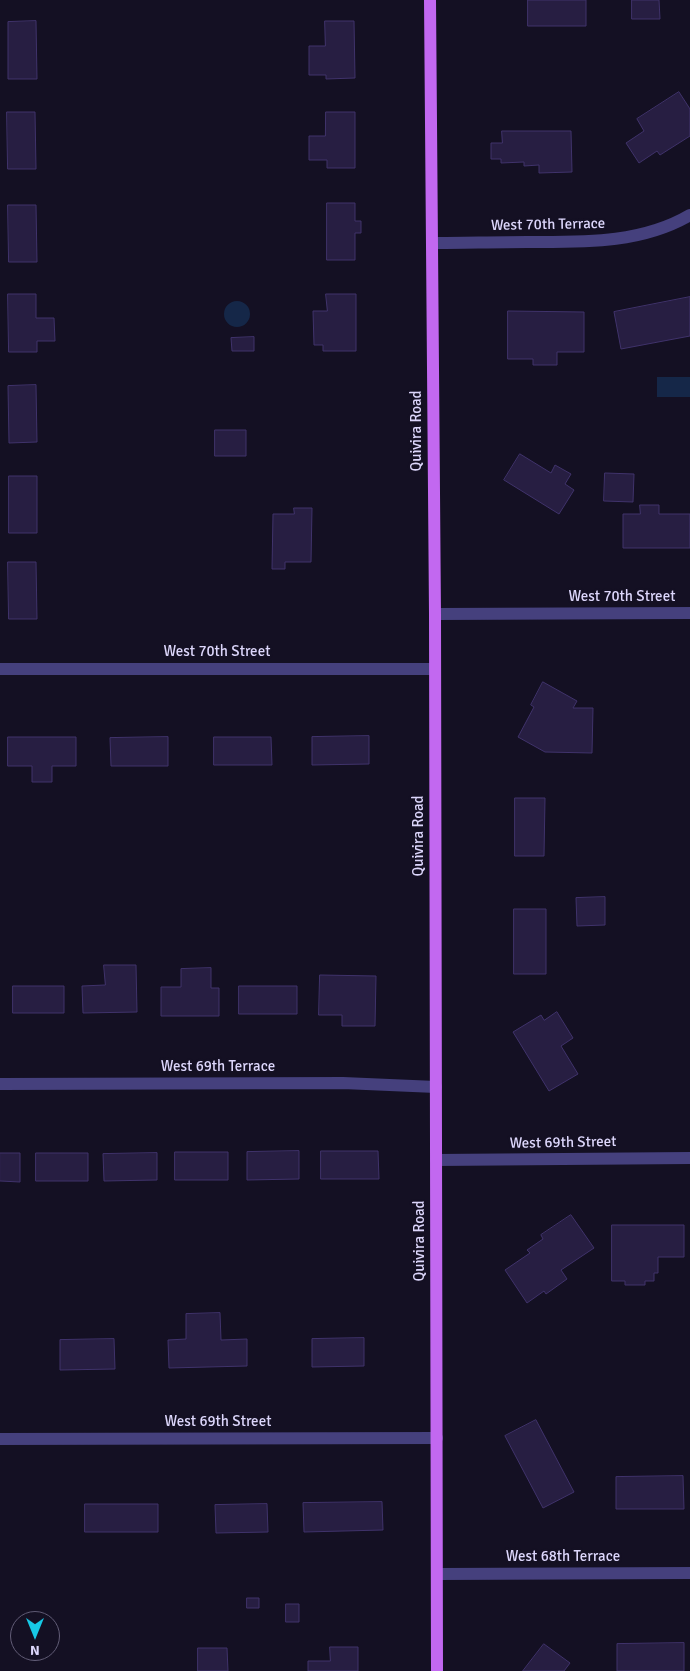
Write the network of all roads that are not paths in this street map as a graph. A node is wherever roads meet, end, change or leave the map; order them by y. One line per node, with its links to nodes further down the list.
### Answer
1 (430, 0): 3 (main road, Quivira Road)
2 (690, 215): 3 (street, West 70th Terrace)
3 (432, 243): 5 (main road, Quivira Road)
4 (690, 613): 5 (street, West 70th Street)
5 (435, 614): 7 (main road, Quivira Road)
6 (0, 669): 7 (street, West 70th Street)
7 (435, 669): 9 (main road, Quivira Road)
8 (0, 1084): 9 (street, West 69th Terrace)
9 (436, 1087): 11 (main road, Quivira Road)
10 (690, 1158): 11 (street, West 69th Street)
11 (436, 1160): 12 (main road, Quivira Road)
12 (437, 1438): 13 (street, West 69th Street); 15 (main road, Quivira Road)
13 (0, 1439)
14 (690, 1573): 15 (street, West 68th Terrace)
15 (437, 1574): 16 (main road, Quivira Road)
16 (438, 1671)

